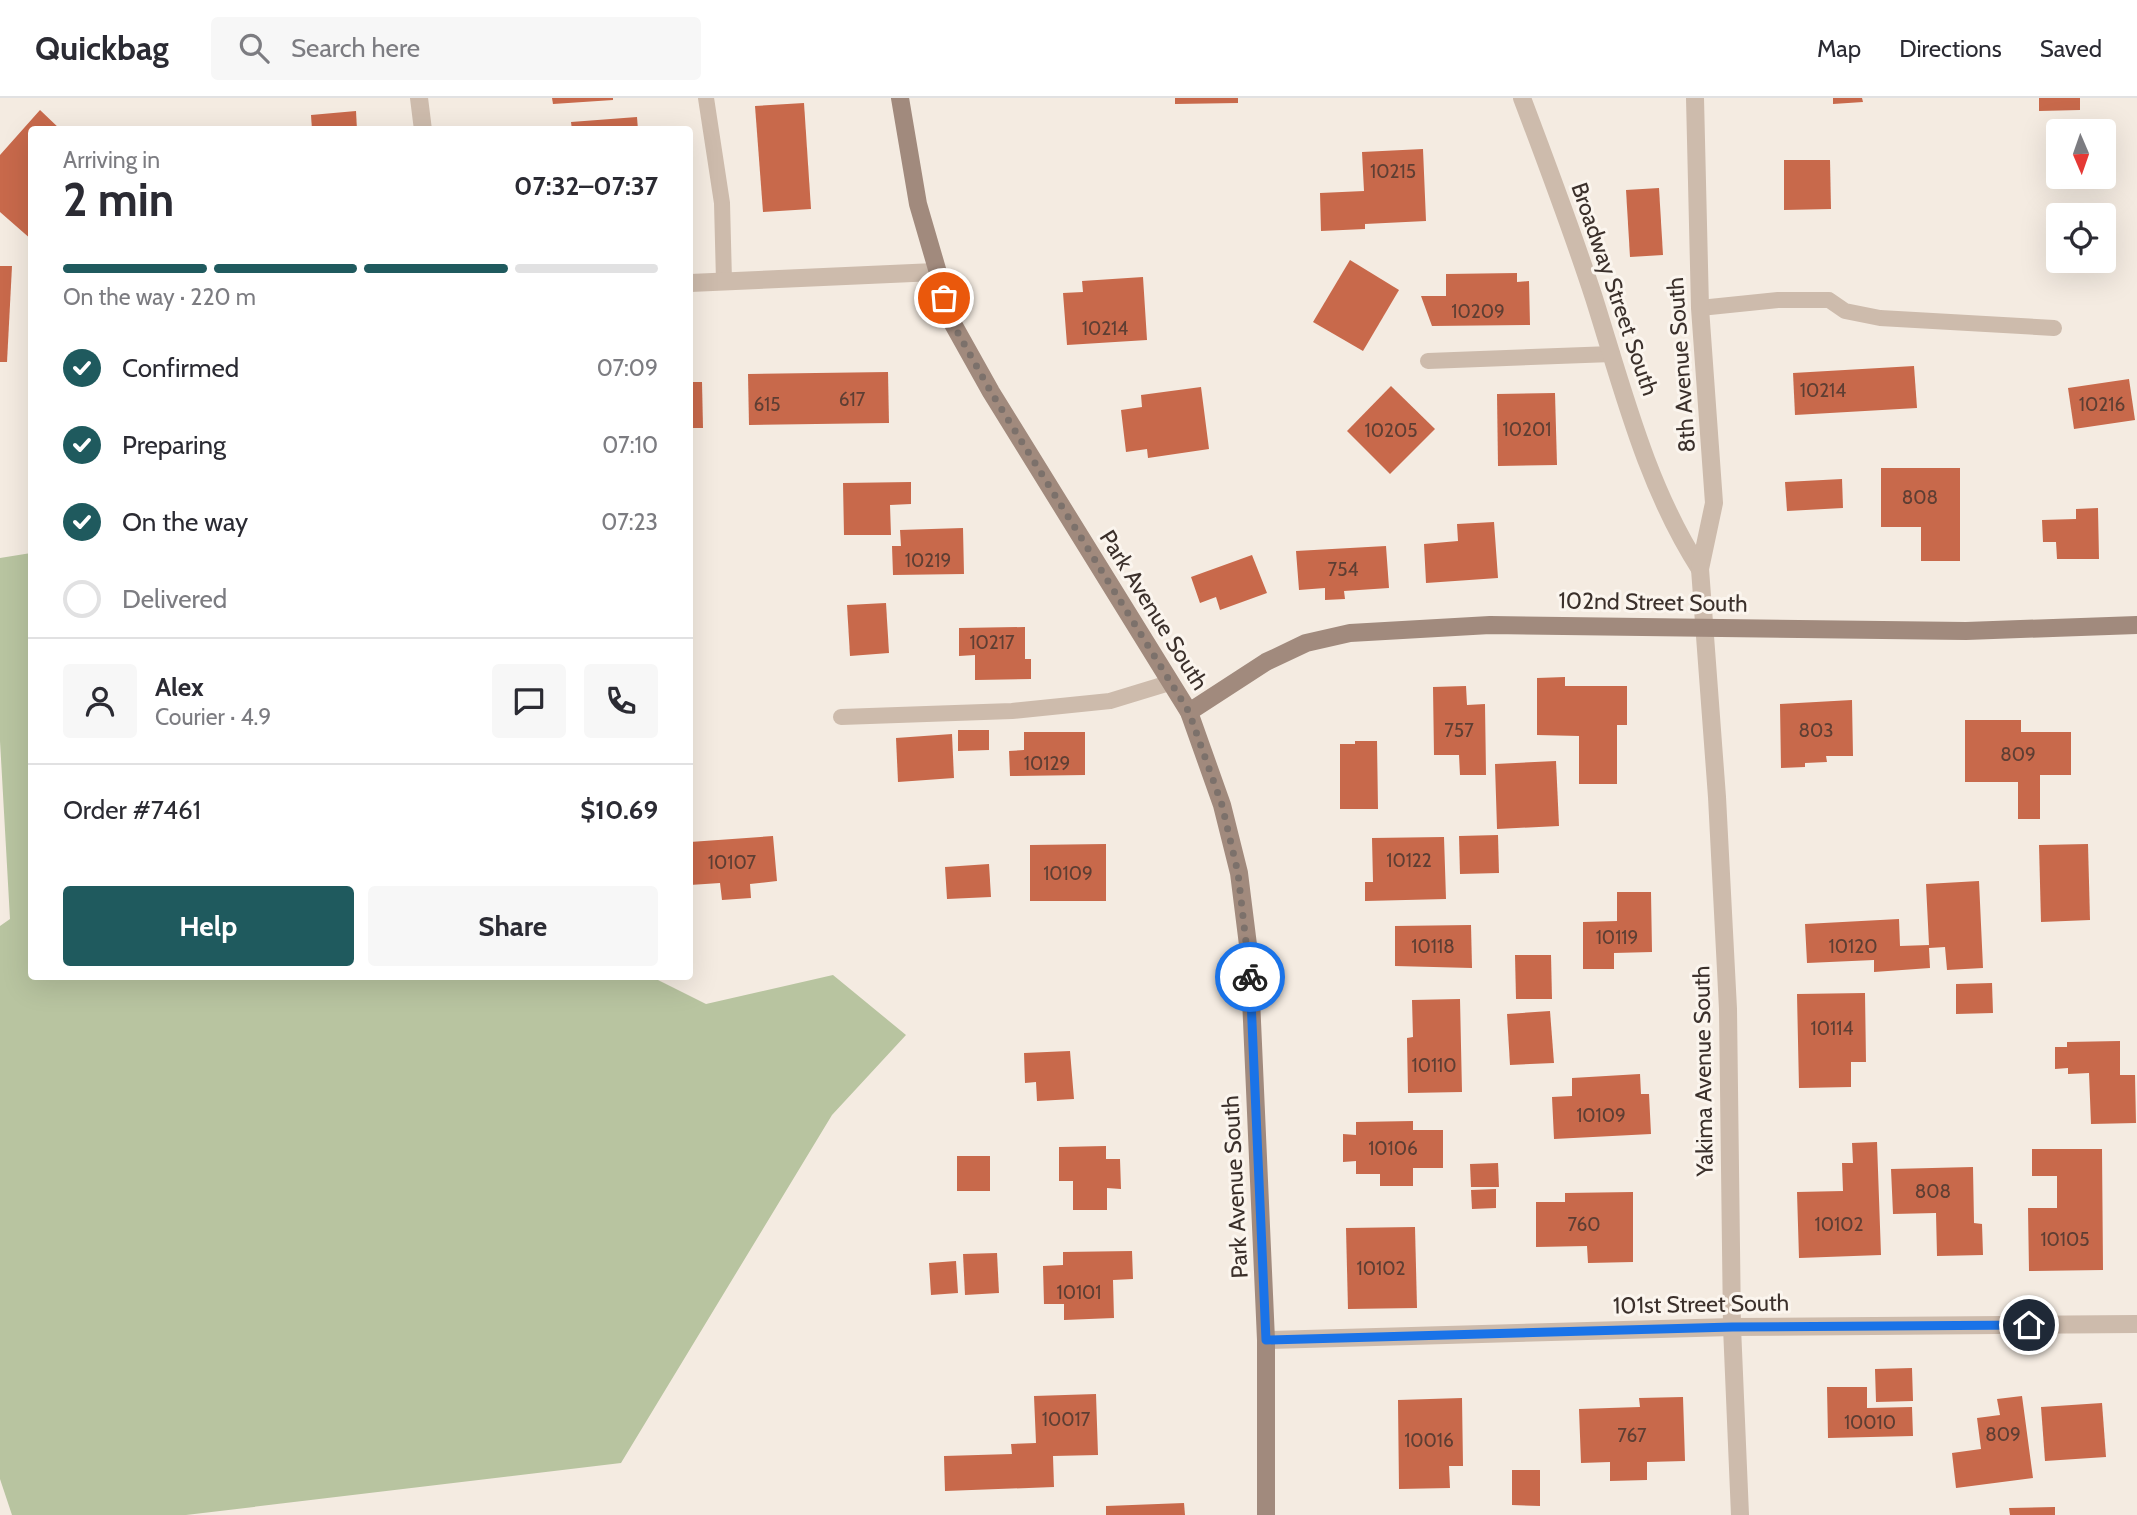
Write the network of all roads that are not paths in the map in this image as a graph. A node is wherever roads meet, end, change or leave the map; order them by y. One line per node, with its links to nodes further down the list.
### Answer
1 (419, 98): 6 (street)
2 (706, 98): 8 (lane)
3 (900, 98): 7 (main road, Park Avenue South)
4 (1522, 98): 12 (street, Broadway Street South)
5 (1695, 98): 10 (street, 8th Avenue South)
6 (423, 126)
7 (935, 272): 8 (street); 17 (main road, Park Avenue South)
8 (724, 281): 9 (street)
9 (693, 283)
10 (1700, 308): 11 (lane); 14 (street, 8th Avenue South)
11 (2054, 328)
12 (1612, 354): 13 (lane); 14 (street, Broadway Street South)
13 (1428, 361)
14 (1700, 569): 16 (street, 8th Avenue South)
15 (2137, 625): 16 (main road, 102nd Street South)
16 (1702, 627): 18 (main road, 102nd Street South); 21 (street, Yakima Avenue South)
17 (1169, 683): 18 (main road, Park Avenue South); 19 (lane)
18 (1189, 712): 22 (main road, Park Avenue South)
19 (841, 717)
20 (2137, 1324): 21 (street, 101st Street South)
21 (1732, 1327): 22 (street, 101st Street South); 24 (street, Yakima Avenue South)
22 (1266, 1340): 23 (main road, Park Avenue South)
23 (1266, 1515)
24 (1740, 1515)

